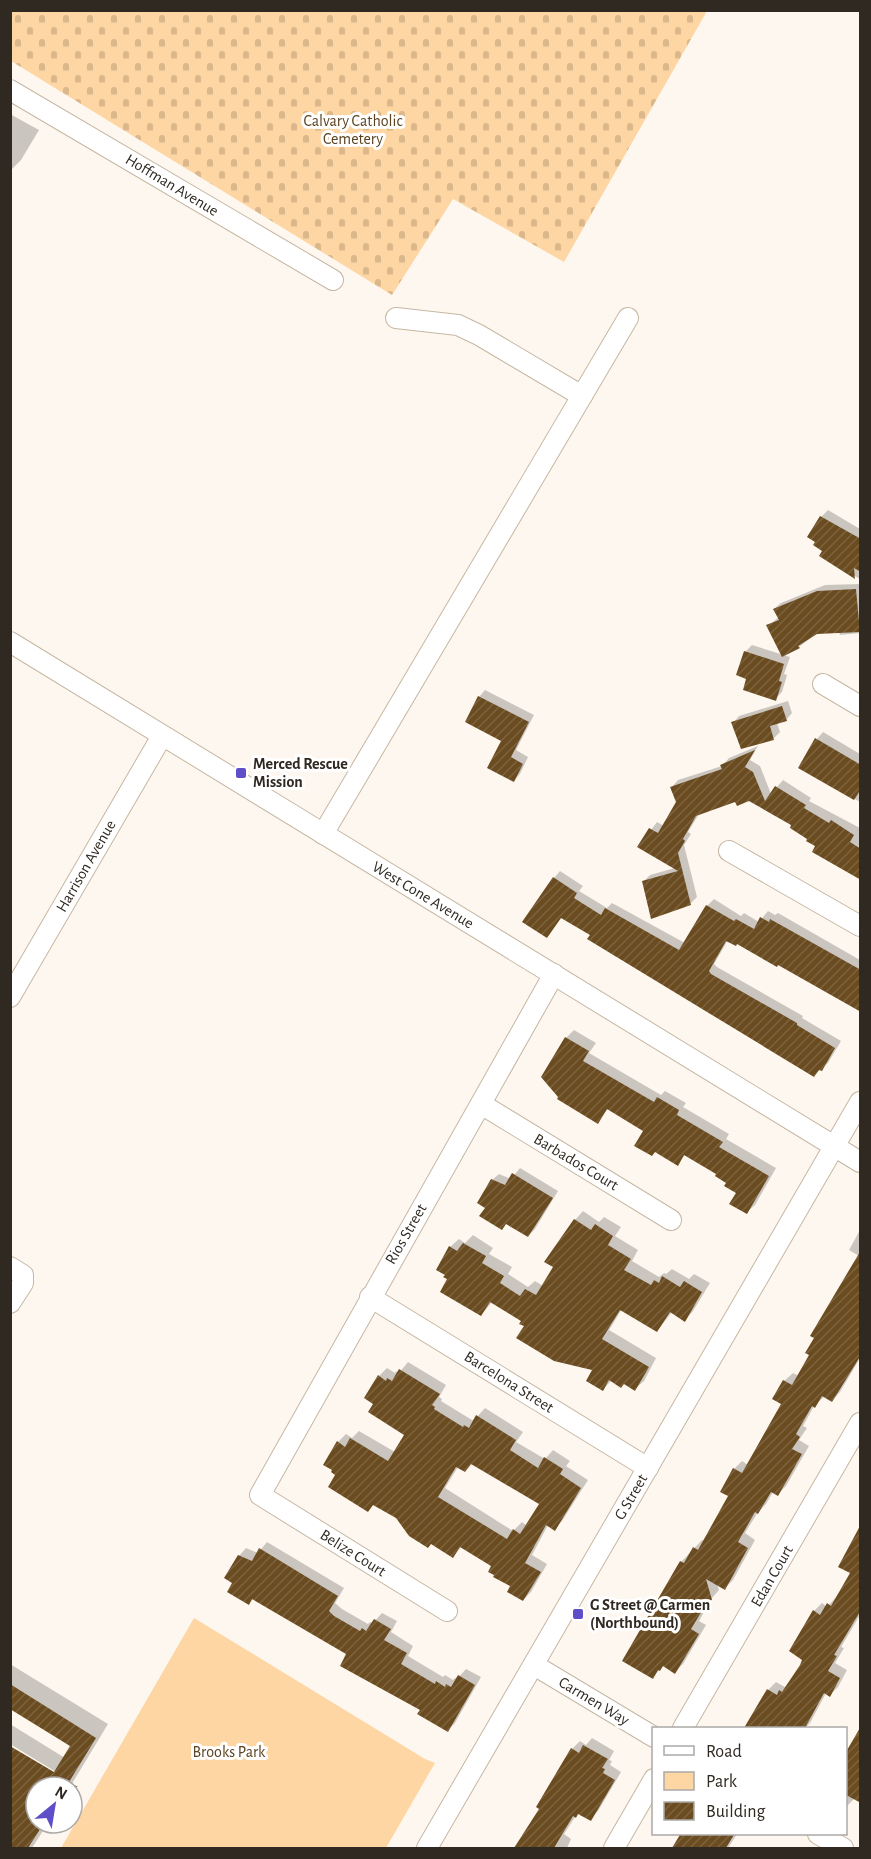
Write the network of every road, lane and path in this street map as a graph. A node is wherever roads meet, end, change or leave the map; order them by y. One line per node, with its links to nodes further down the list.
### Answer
1 (10, 90): 2 (street, Hoffman Avenue)
2 (333, 280)
3 (396, 318): 5 (street)
4 (628, 318): 5 (street)
5 (582, 396): 10 (street)
6 (10, 642): 9 (street, West Cone Avenue)
7 (823, 684): 8 (street)
8 (861, 706)
9 (162, 736): 10 (street, West Cone Avenue); 14 (street, Harrison Avenue)
10 (323, 834): 13 (street, West Cone Avenue)
11 (729, 851): 12 (street)
12 (861, 926)
13 (554, 974): 16 (street, Rios Street); 17 (street, West Cone Avenue)
14 (10, 997)
15 (861, 1102): 17 (street, G Street)
16 (480, 1104): 19 (street, Barbados Court); 21 (street, Rios Street)
17 (835, 1146): 18 (street, West Cone Avenue); 24 (street, G Street)
18 (861, 1162)
19 (671, 1220)
20 (10, 1267): 22 (street)
21 (370, 1297): 24 (street, Barcelona Street); 25 (street, Rios Street)
22 (10, 1303)
23 (861, 1423): 28 (street, Edan Court)
24 (648, 1468): 27 (street, G Street)
25 (260, 1495): 26 (street, Belize Court)
26 (447, 1611)
27 (534, 1665): 29 (street, Carmen Way); 32 (street, G Street)
28 (684, 1727)
29 (652, 1736)
30 (652, 1782): 33 (street)
31 (821, 1835): 34 (street)
32 (428, 1848)
33 (614, 1848)
34 (843, 1848)

